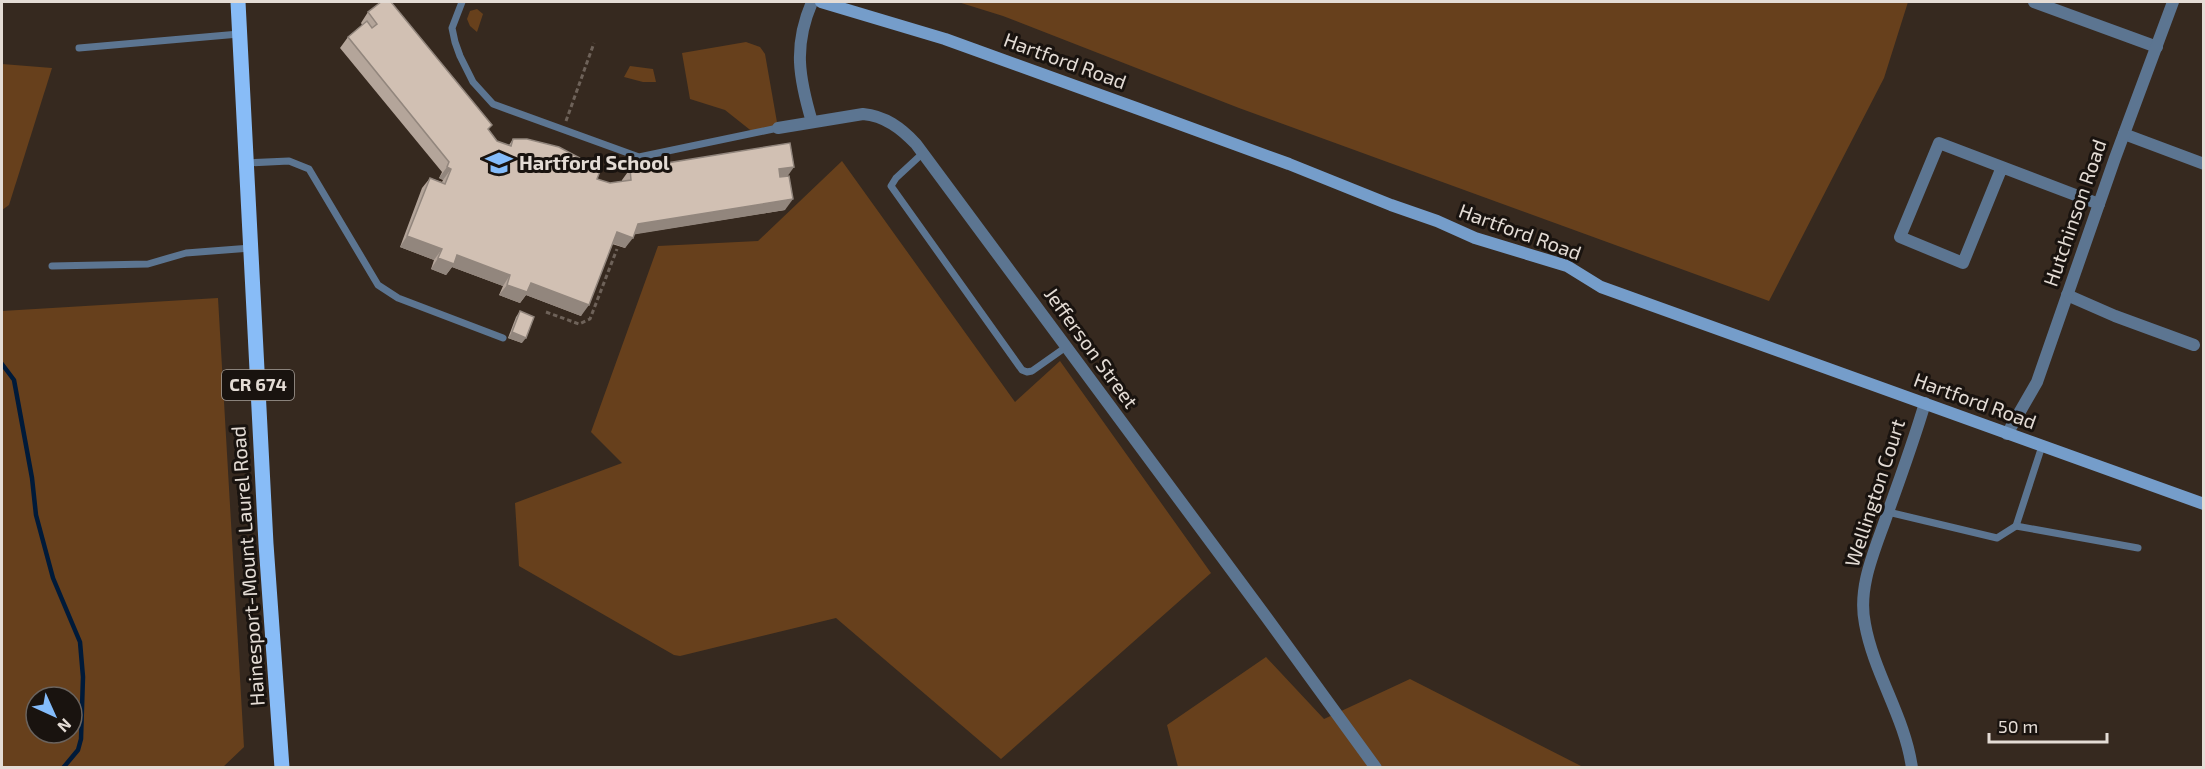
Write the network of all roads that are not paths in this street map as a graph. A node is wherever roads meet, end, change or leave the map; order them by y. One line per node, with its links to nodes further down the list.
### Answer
1 (238, 2): 8 (main road, Hainesport-Mount Laurel Road / CR 674)
2 (462, 2): 12 (lane)
3 (812, 2): 11 (street)
4 (822, 2): 25 (street, Hartford Road)
5 (2034, 2): 7 (street)
6 (2174, 2): 9 (street, Hutchinson Road)
7 (2056, 5): 9 (street)
8 (239, 34): 10 (lane); 15 (main road, Hainesport-Mount Laurel Road / CR 674)
9 (2157, 47): 13 (street, Hutchinson Road)
10 (79, 48)
11 (812, 122): 12 (street, Jefferson Street); 14 (street, Jefferson Street)
12 (778, 128)
13 (2124, 134): 16 (street); 18 (street, Hutchinson Road)
14 (923, 153): 24 (street, Jefferson Street); 24 (lane)
15 (246, 163): 19 (main road, Hainesport-Mount Laurel Road / CR 674); 22 (lane)
16 (2204, 164)
17 (2002, 167): 17 (street); 18 (street)
18 (2099, 204): 21 (street, Hutchinson Road)
19 (251, 248): 20 (lane); 32 (main road, Hainesport-Mount Laurel Road / CR 674)
20 (52, 266)
21 (2067, 296): 23 (street); 26 (street, Hutchinson Road)
22 (503, 338)
23 (2194, 345)
24 (1066, 347): 33 (street, Jefferson Street)
25 (1925, 403): 26 (street, Hartford Road); 29 (street, Wellington Court)
26 (2007, 434): 27 (street, Hartford Road)
27 (2042, 446): 28 (street, Hartford Road); 30 (lane)
28 (2204, 504)
29 (1888, 512): 30 (lane); 34 (street, Wellington Court)
30 (2016, 526): 31 (lane)
31 (2138, 548)
32 (282, 768)
33 (1376, 768)
34 (1912, 768)

